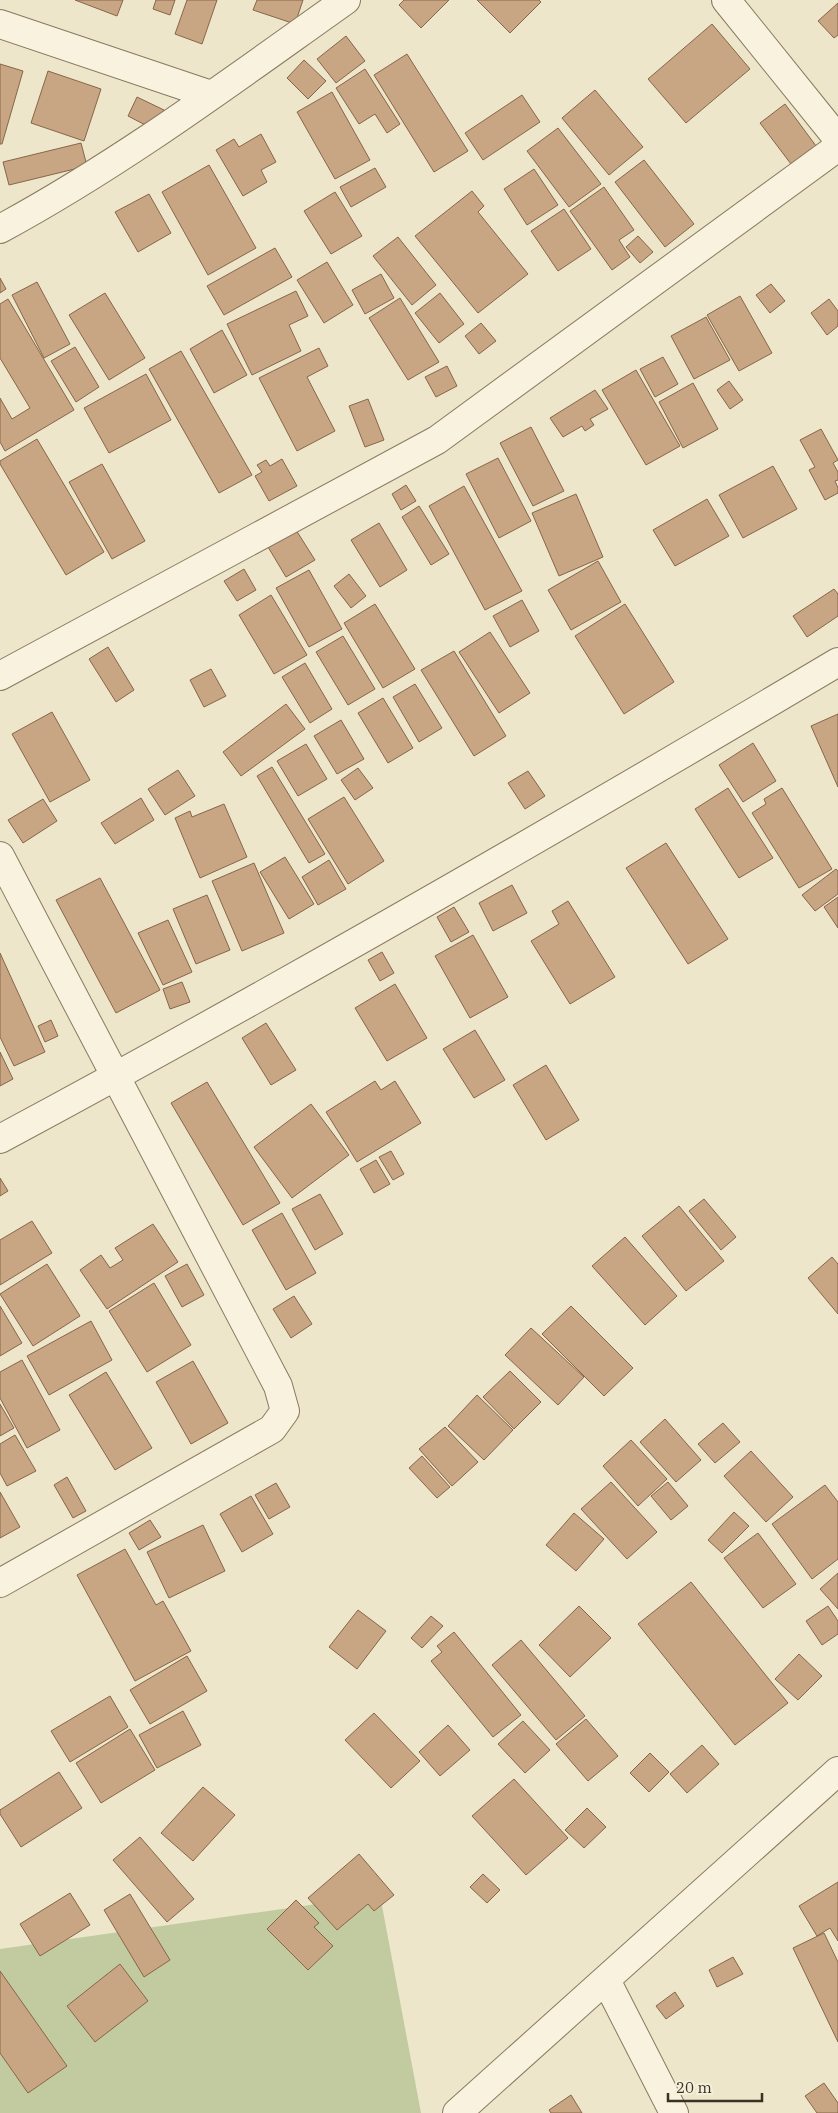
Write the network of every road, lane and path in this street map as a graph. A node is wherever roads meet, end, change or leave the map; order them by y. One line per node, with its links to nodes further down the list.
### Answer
1 (346, 0): 4 (street)
2 (726, 0): 5 (street)
3 (0, 24): 4 (street)
4 (211, 95): 7 (street)
5 (838, 139)
6 (838, 147): 9 (street)
7 (0, 228)
8 (838, 662): 11 (street)
9 (0, 676)
10 (0, 856): 11 (street)
11 (116, 1077): 12 (street); 13 (street)
12 (0, 1139)
13 (0, 1583)
14 (838, 1771): 15 (street)
15 (606, 1980): 16 (street); 17 (street)
16 (457, 2113)
17 (674, 2113)

